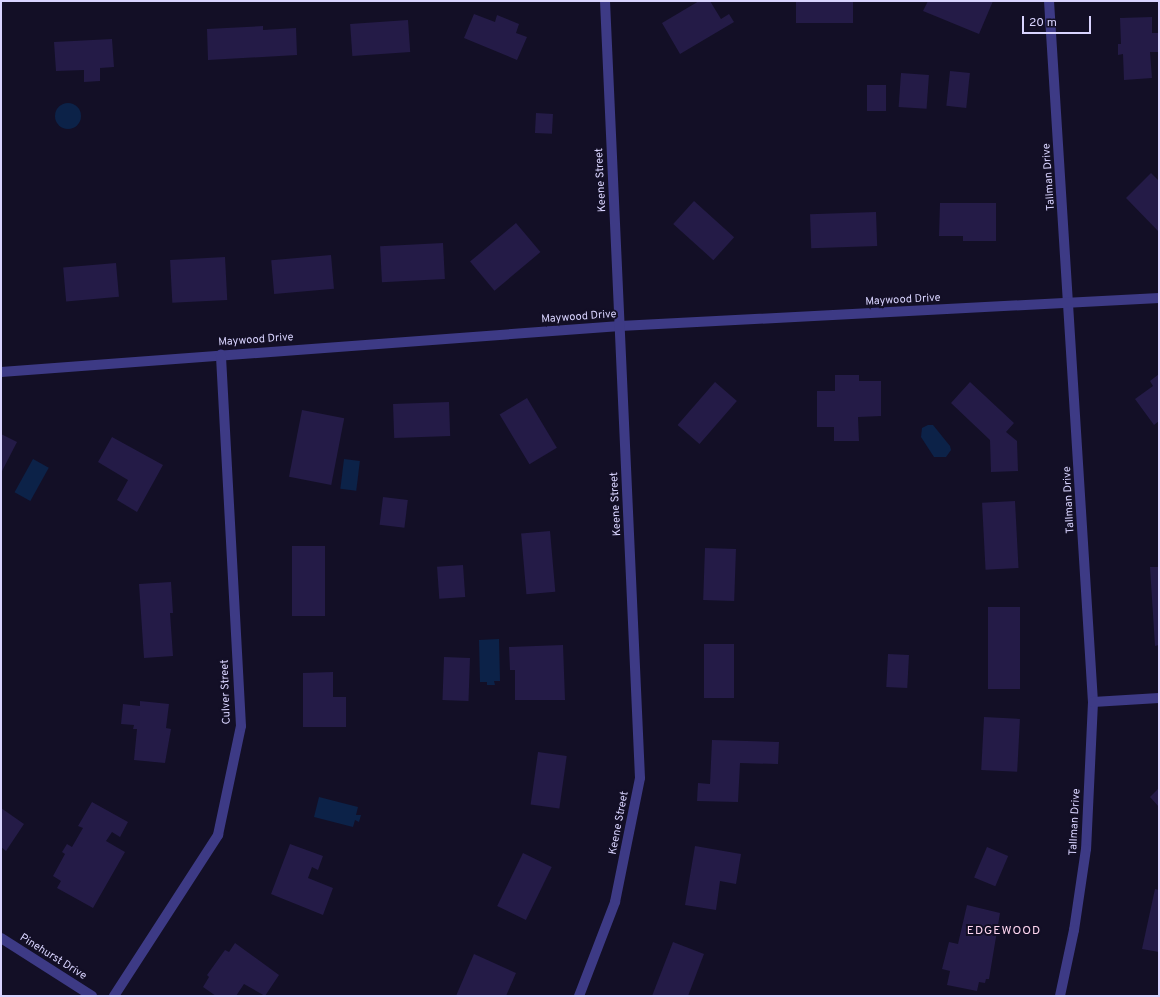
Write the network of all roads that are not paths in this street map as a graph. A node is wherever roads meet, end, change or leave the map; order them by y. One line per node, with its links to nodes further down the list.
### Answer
1 (605, 1): 5 (street, Keene Street)
2 (1050, 1): 4 (street, Tallman Drive)
3 (1159, 298): 4 (street, Maywood Drive)
4 (1069, 304): 5 (street, Maywood Drive); 9 (street, Tallman Drive)
5 (620, 326): 6 (street, Maywood Drive); 13 (street, Keene Street)
6 (221, 355): 7 (street, Maywood Drive); 12 (street, Culver Street)
7 (1, 372)
8 (1159, 698): 9 (street)
9 (1093, 702): 14 (street, Tallman Drive)
10 (1, 938): 11 (street, Pinehurst Drive)
11 (92, 996)
12 (114, 996)
13 (579, 996)
14 (1060, 996)

